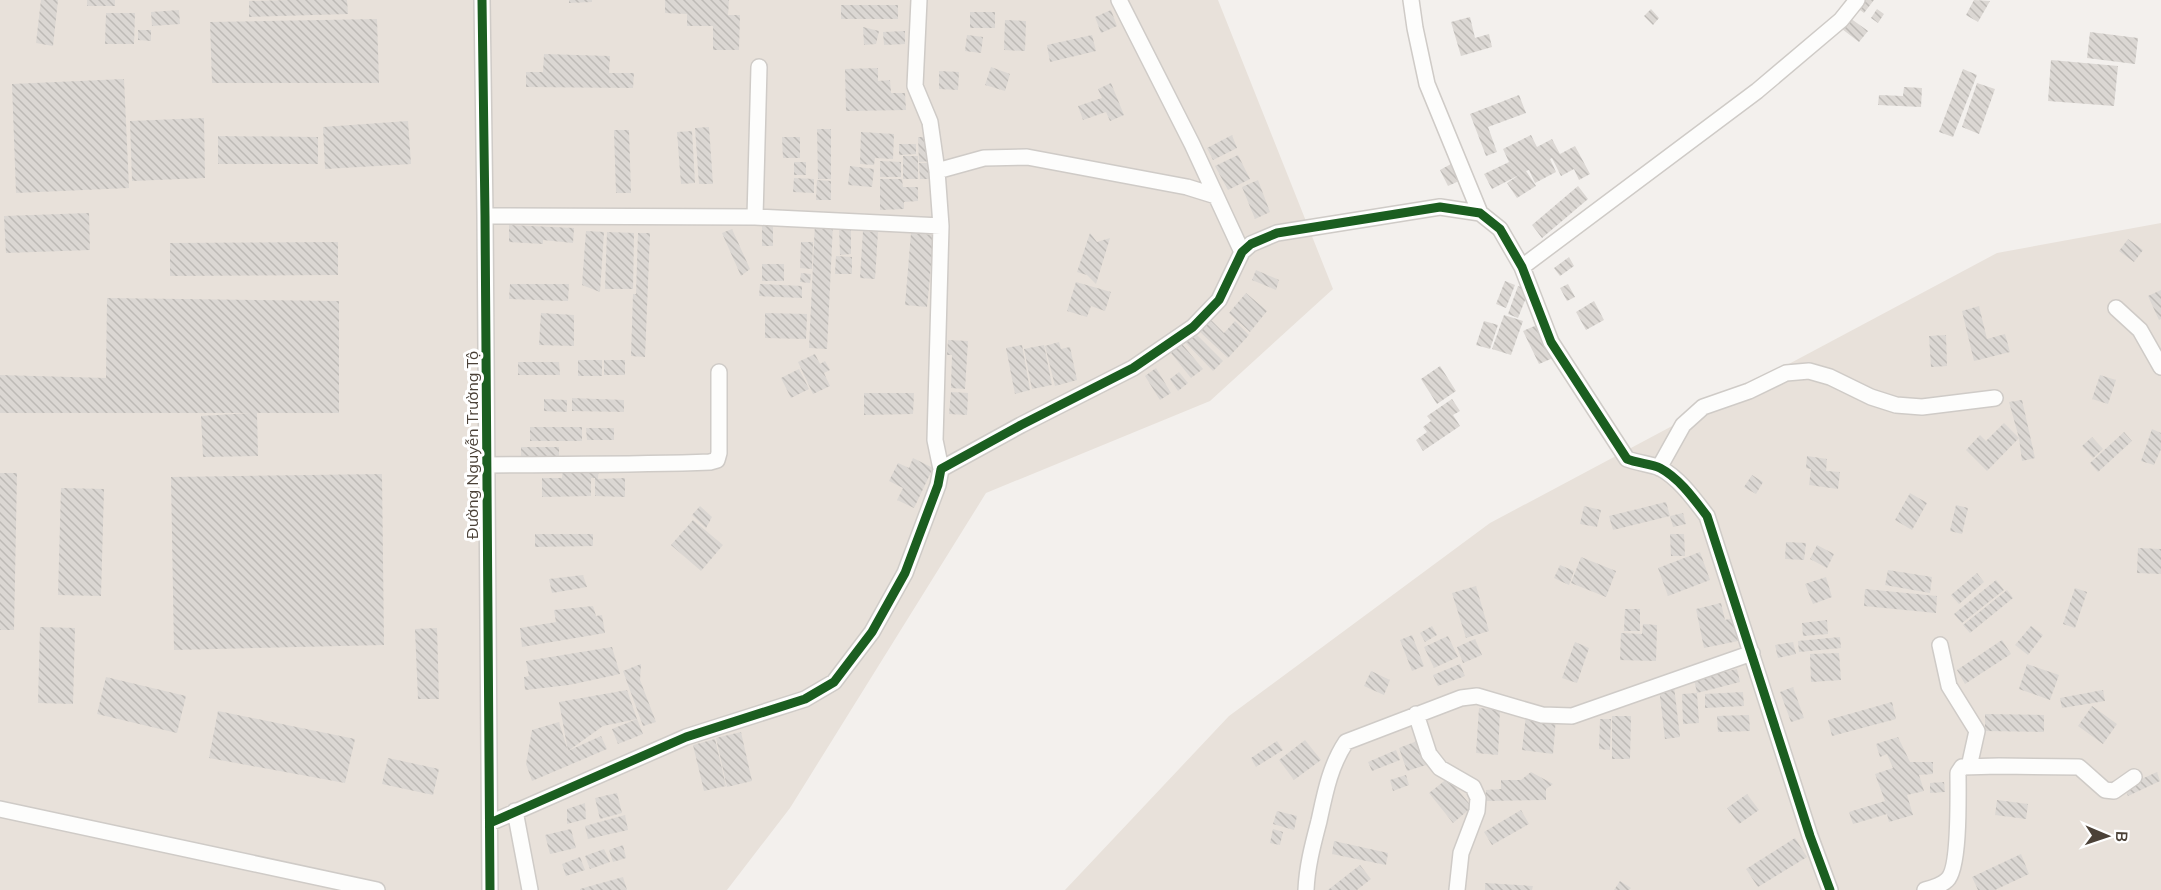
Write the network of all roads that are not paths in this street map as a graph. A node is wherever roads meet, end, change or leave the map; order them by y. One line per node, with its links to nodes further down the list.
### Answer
1 (482, 0): 10 (street, Đường Nguyễn Trường Tộ)
2 (919, 0): 7 (street)
3 (1119, 0): 8 (street)
4 (1411, 0): 9 (street)
5 (1857, 0): 14 (street)
6 (759, 67): 11 (street)
7 (937, 171): 8 (street); 12 (street)
8 (1216, 196): 13 (street)
9 (1479, 213): 13 (street); 14 (street)
10 (485, 216): 11 (street); 19 (street, Đường Nguyễn Trường Tộ)
11 (755, 217): 12 (street)
12 (940, 226): 21 (street)
13 (1242, 252): 21 (street)
14 (1522, 267): 20 (street)
15 (2116, 308): 16 (street)
16 (2161, 367)
17 (719, 372): 19 (street)
18 (1995, 398): 20 (street)
19 (487, 465): 29 (street, Đường Nguyễn Trường Tộ)
20 (1659, 468): 23 (street)
21 (941, 469): 28 (street)
22 (1940, 645): 25 (street)
23 (1752, 653): 24 (street); 35 (street)
24 (1416, 714): 33 (street); 34 (street)
25 (1969, 767): 26 (street); 36 (street)
26 (2134, 777)
27 (0, 809): 30 (street)
28 (515, 811): 29 (street); 32 (street)
29 (490, 823): 31 (street, Đường Nguyễn Trường Tộ)
30 (377, 890)
31 (490, 890)
32 (530, 890)
33 (1306, 890)
34 (1457, 890)
35 (1830, 890)
36 (1925, 890)

